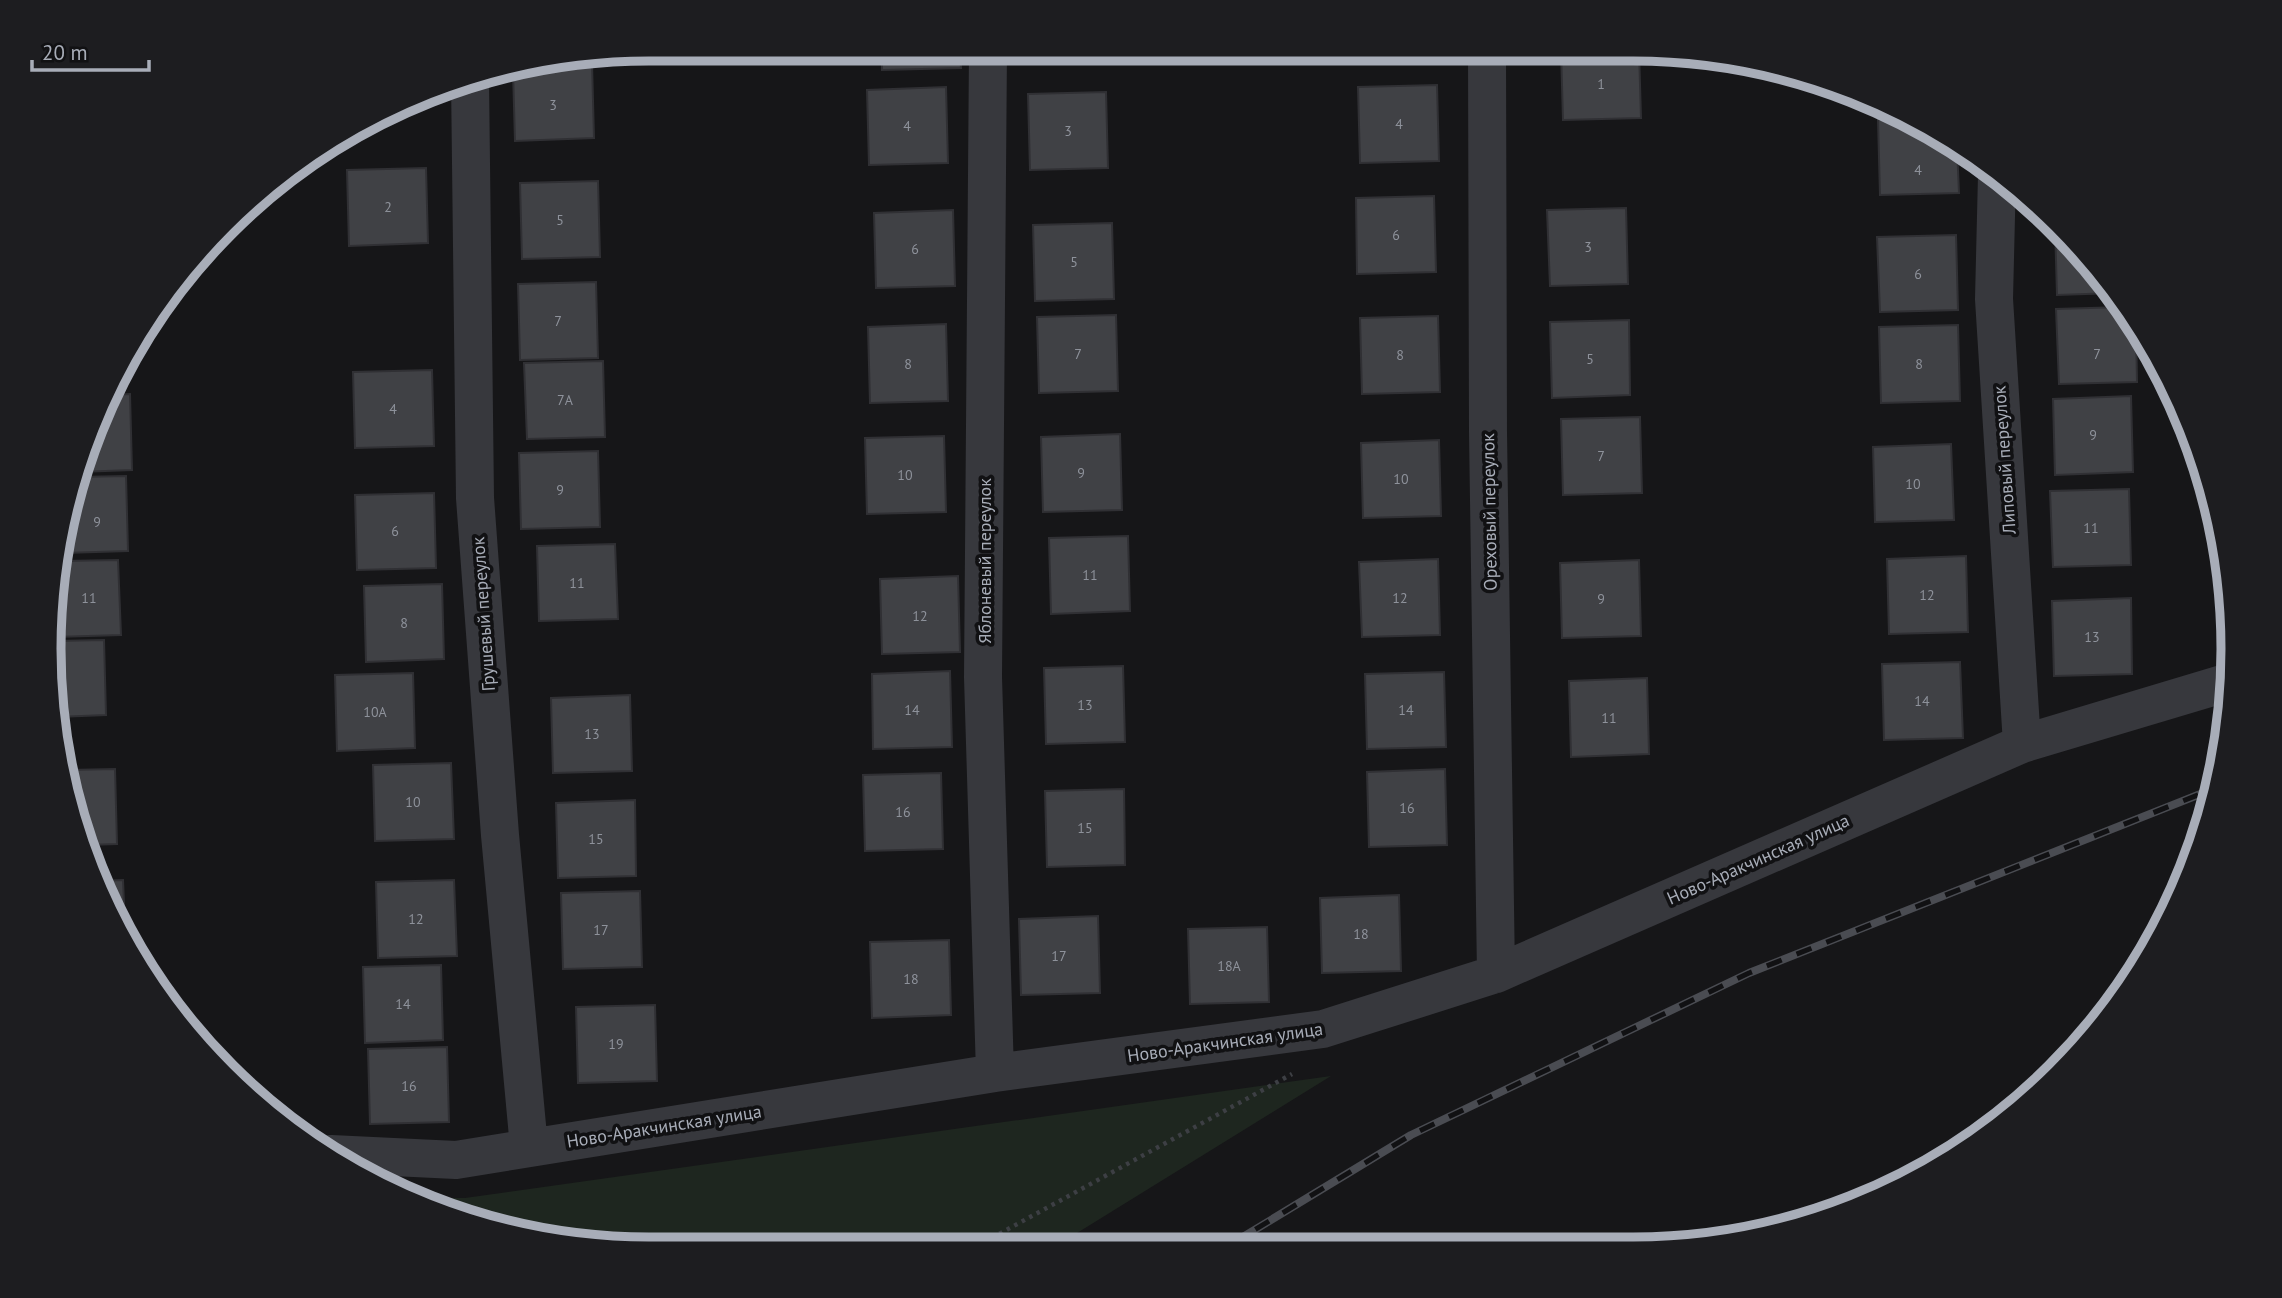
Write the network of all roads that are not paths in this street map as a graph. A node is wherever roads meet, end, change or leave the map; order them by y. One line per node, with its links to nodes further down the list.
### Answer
1 (988, 61): 8 (street, Яблоневый переулок)
2 (1486, 61): 7 (street, Ореховый переулок)
3 (470, 89): 9 (street, Грушевый переулок)
4 (1997, 188): 6 (street, Липовый переулок)
5 (2219, 685): 6 (street, Ново-Аракчинская улица)
6 (2022, 744): 7 (street, Ново-Аракчинская улица)
7 (1496, 974): 8 (street, Ново-Аракчинская улица)
8 (995, 1073): 9 (street, Ново-Аракчинская улица)
9 (529, 1147): 10 (street, Ново-Аракчинская улица)
10 (350, 1155)

